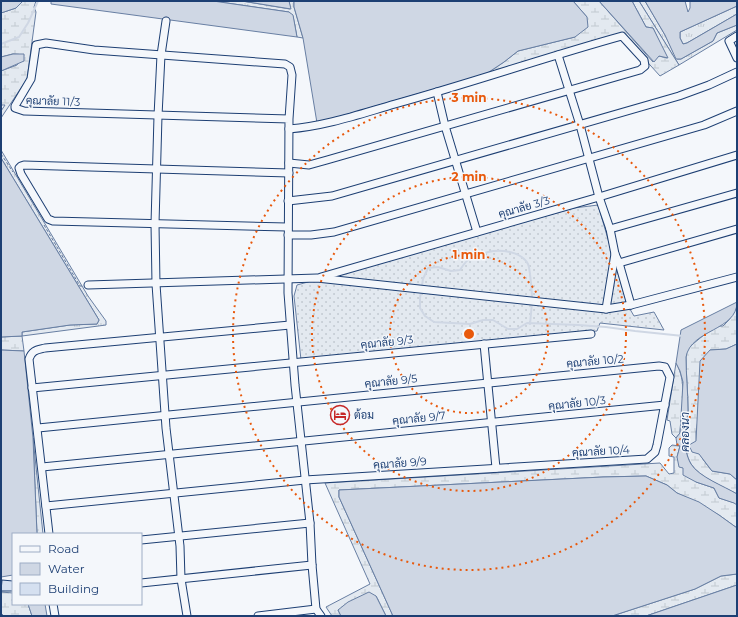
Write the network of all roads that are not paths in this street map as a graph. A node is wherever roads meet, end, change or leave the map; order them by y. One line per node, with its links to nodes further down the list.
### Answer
1 (166, 20): 4 (street)
2 (737, 36): 5 (street)
3 (558, 54): 7 (street); 7 (street); 8 (street)
4 (161, 55): 10 (street); 10 (street, คุณาลัย 11/3); 11 (street)
5 (737, 58)
6 (737, 72): 12 (street)
7 (569, 90): 12 (street); 13 (street)
8 (437, 92): 13 (street); 14 (street)
9 (737, 111): 16 (street)
10 (158, 116): 11 (street); 19 (street)
11 (289, 119): 14 (street)
12 (580, 125): 16 (street); 17 (street)
13 (445, 126): 17 (street); 18 (street)
14 (289, 129): 18 (street)
15 (737, 154): 23 (street, คุณาลัย 3/3)
16 (588, 159): 21 (street); 23 (street)
17 (456, 160): 21 (street); 24 (street)
18 (289, 163): 20 (street)
19 (157, 169): 20 (street); 25 (street); 25 (street)
20 (289, 173): 24 (street)
21 (465, 193): 29 (street); 30 (street)
22 (737, 193): 27 (street)
23 (599, 197): 27 (street); 29 (street, คุณาลัย 3/3)
24 (288, 201): 26 (street)
25 (155, 224): 26 (street); 36 (street)
26 (287, 227): 30 (street)
27 (610, 229): 31 (street)
28 (737, 229): 32 (street)
29 (477, 232): 34 (street, คุณาลัย 3/3)
30 (288, 235): 35 (street)
31 (615, 254): 32 (street); 39 (street)
32 (619, 263): 38 (street)
33 (737, 277): 38 (street)
34 (317, 278): 35 (street); 39 (street)
35 (288, 279): 36 (street); 40 (street)
36 (156, 284): 37 (street); 42 (street)
37 (88, 285)
38 (631, 305): 39 (street)
39 (606, 309)
40 (290, 325): 42 (street); 44 (street)
41 (591, 334): 43 (street, คุณาลัย 9/3)
42 (160, 337): 45 (street); 47 (street)
43 (484, 344): 44 (street, คุณาลัย 9/3); 46 (street)
44 (293, 363): 45 (street, คุณาลัย 9/3); 48 (street)
45 (162, 375): 47 (street, คุณาลัย 9/3); 50 (street)
46 (488, 382): 48 (street, คุณาลัย 9/5); 49 (street, คุณาลัย 10/2); 51 (street)
47 (32, 388): 52 (street)
48 (296, 402): 50 (street, คุณาลัย 9/5); 53 (street)
49 (665, 405): 51 (street, คุณาลัย 10/3); 56 (street, คุณาลัย 10/4)
50 (166, 415): 52 (street, คุณาลัย 9/5); 54 (street)
51 (492, 422): 53 (street, คุณาลัย 9/7); 56 (street)
52 (38, 428): 55 (street)
53 (301, 441): 54 (street, คุณาลัย 9/7); 57 (street)
54 (170, 455): 55 (street, คุณาลัย 9/7); 58 (street)
55 (42, 467): 59 (street)
56 (496, 468): 57 (street, คุณาลัย 9/9)
57 (305, 480): 58 (street, คุณาลัย 9/9); 60 (street)
58 (174, 492): 59 (street, คุณาลัย 9/9); 62 (street)
59 (46, 506): 61 (street)
60 (310, 523): 62 (street); 64 (street)
61 (49, 533)
62 (179, 536): 63 (street); 65 (street)
63 (142, 540)
64 (312, 565): 65 (street); 68 (street)
65 (182, 579): 66 (street); 71 (street)
66 (142, 583)
67 (54, 605): 70 (street)
68 (316, 609): 69 (street); 73 (street)
69 (301, 614): 72 (street)
70 (55, 616)
71 (187, 616)
72 (258, 616)
73 (321, 616)

